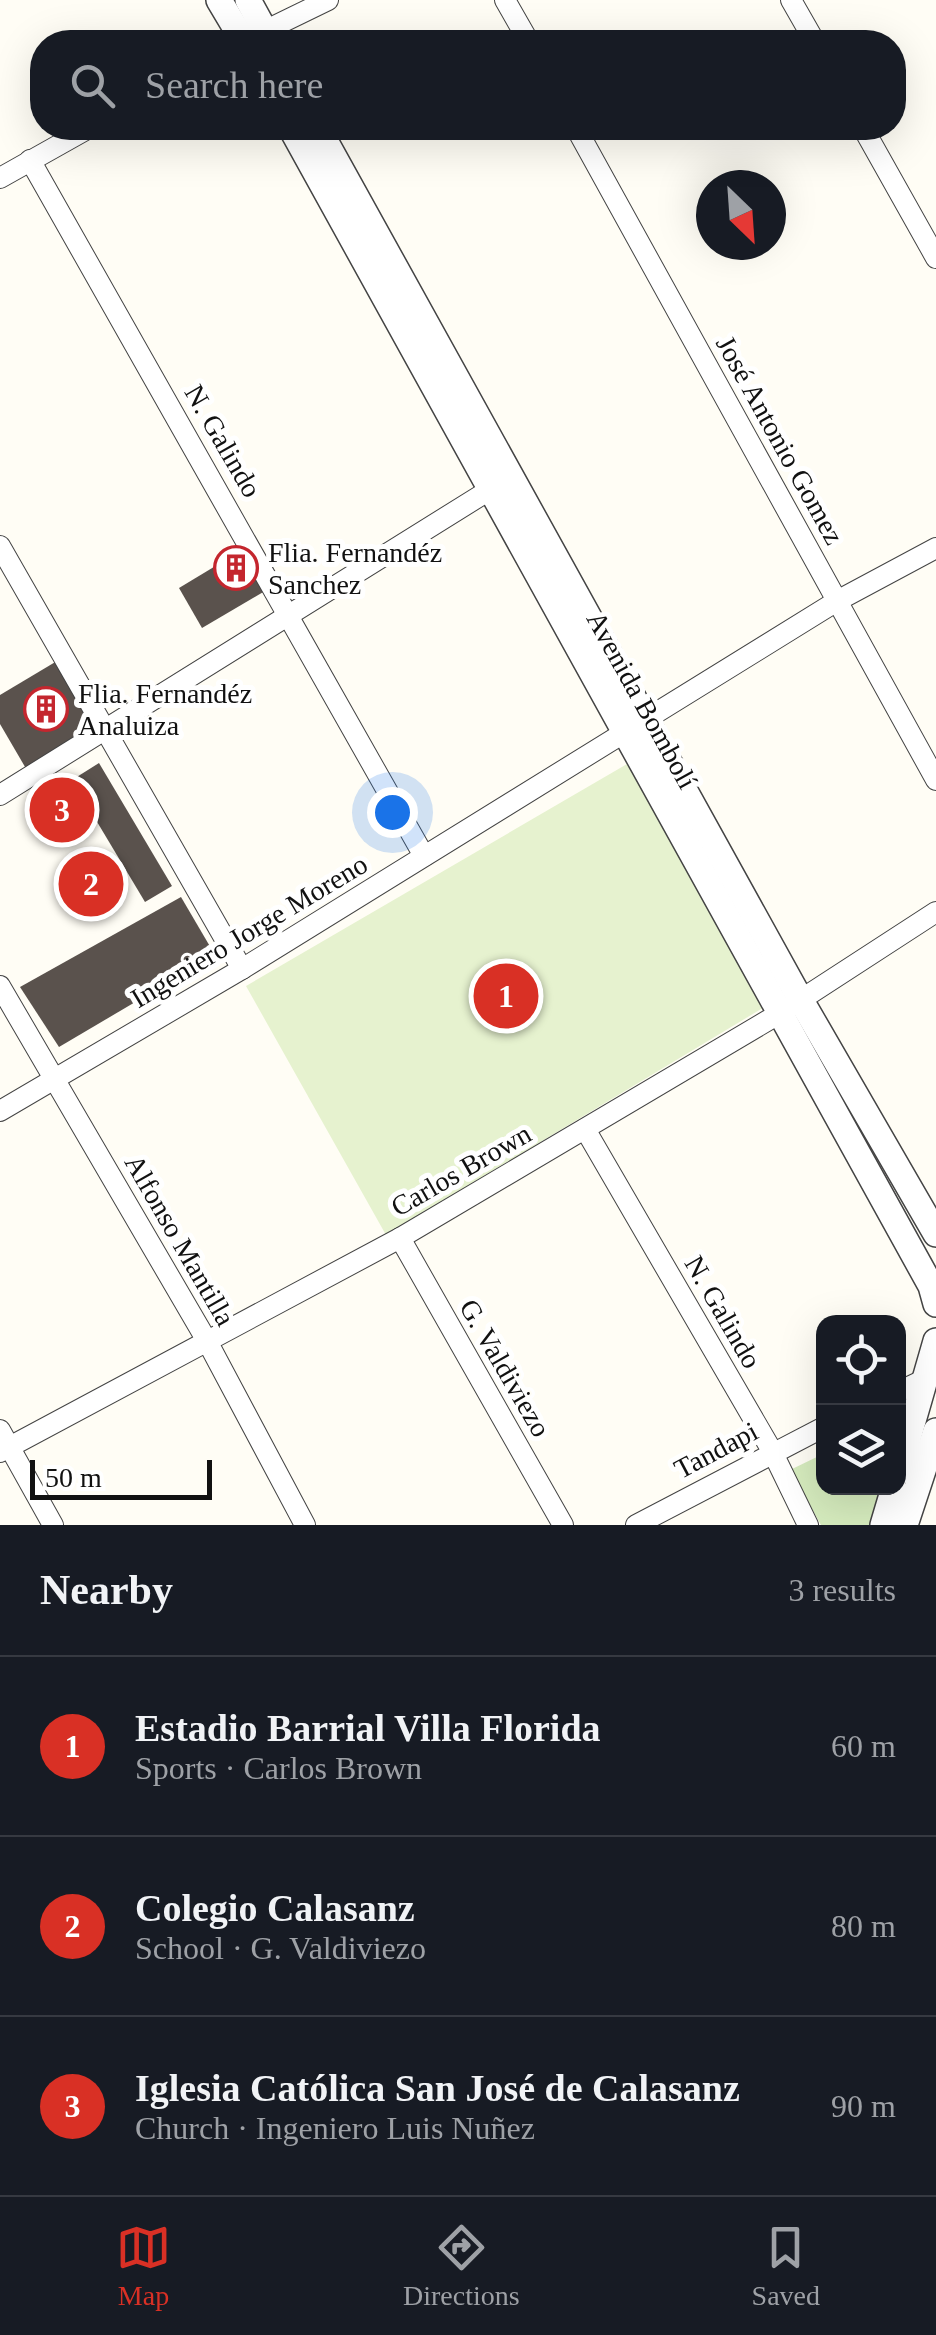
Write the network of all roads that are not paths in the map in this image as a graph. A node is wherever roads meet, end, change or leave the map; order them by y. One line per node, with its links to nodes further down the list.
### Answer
1 (220, 0): 6 (street)
2 (248, 0): 7 (street)
3 (328, 0): 8 (street)
4 (506, 0): 9 (street)
5 (791, 0): 10 (street)
6 (245, 30)
7 (252, 30)
8 (272, 30)
9 (522, 30)
10 (808, 30)
11 (67, 140): 16 (street)
12 (298, 140): 19 (street, Avenida Bombolí)
13 (324, 140): 24 (street, Avenida Bombolí)
14 (583, 140): 22 (street, José Antonio Gomez)
15 (870, 140): 18 (street)
16 (30, 160): 17 (street); 23 (street, N. Galindo)
17 (0, 178)
18 (936, 258)
19 (491, 489): 23 (street); 24 (street, Avenida Bombolí)
20 (0, 546): 25 (street)
21 (936, 548): 22 (street, Ingeniero Jorge Moreno)
22 (837, 601): 24 (street, Ingeniero Jorge Moreno); 26 (street, José Antonio Gomez)
23 (290, 613): 25 (street); 28 (street, N. Galindo)
24 (634, 724): 28 (street, Ingeniero Jorge Moreno); 32 (street, Avenida Bombolí)
25 (107, 728): 27 (street); 30 (street)
26 (936, 780)
27 (0, 795)
28 (424, 856): 30 (street, Ingeniero Jorge Moreno)
29 (936, 912): 32 (street, Carlos Brown)
30 (242, 969): 33 (street, Ingeniero Jorge Moreno)
31 (0, 986): 33 (street, Alfonso Mantilla)
32 (791, 1005): 35 (street, Carlos Brown); 36 (street, Avenida Bombolí); 38 (street, Avenida Bombolí)
33 (56, 1078): 34 (street, Ingeniero Jorge Moreno); 40 (street, Alfonso Mantilla)
34 (0, 1111)
35 (585, 1129): 37 (street, Carlos Brown); 47 (street, N. Galindo)
36 (936, 1234)
37 (400, 1238): 40 (street, Carlos Brown); 51 (street, G. Valdiviezo)
38 (936, 1304)
39 (936, 1340): 41 (street)
40 (207, 1341): 45 (street, Carlos Brown); 50 (street, Alfonso Mantilla)
41 (932, 1376): 42 (street); 46 (street)
42 (906, 1388)
43 (816, 1431): 47 (street, Tandapi)
44 (936, 1432): 55 (street)
45 (3, 1443): 49 (street)
46 (906, 1450)
47 (772, 1451): 52 (street, Tandapi); 53 (street, N. Galindo)
48 (892, 1495): 54 (street)
49 (53, 1525)
50 (305, 1525)
51 (562, 1525)
52 (636, 1525)
53 (808, 1525)
54 (883, 1525)
55 (905, 1525)

